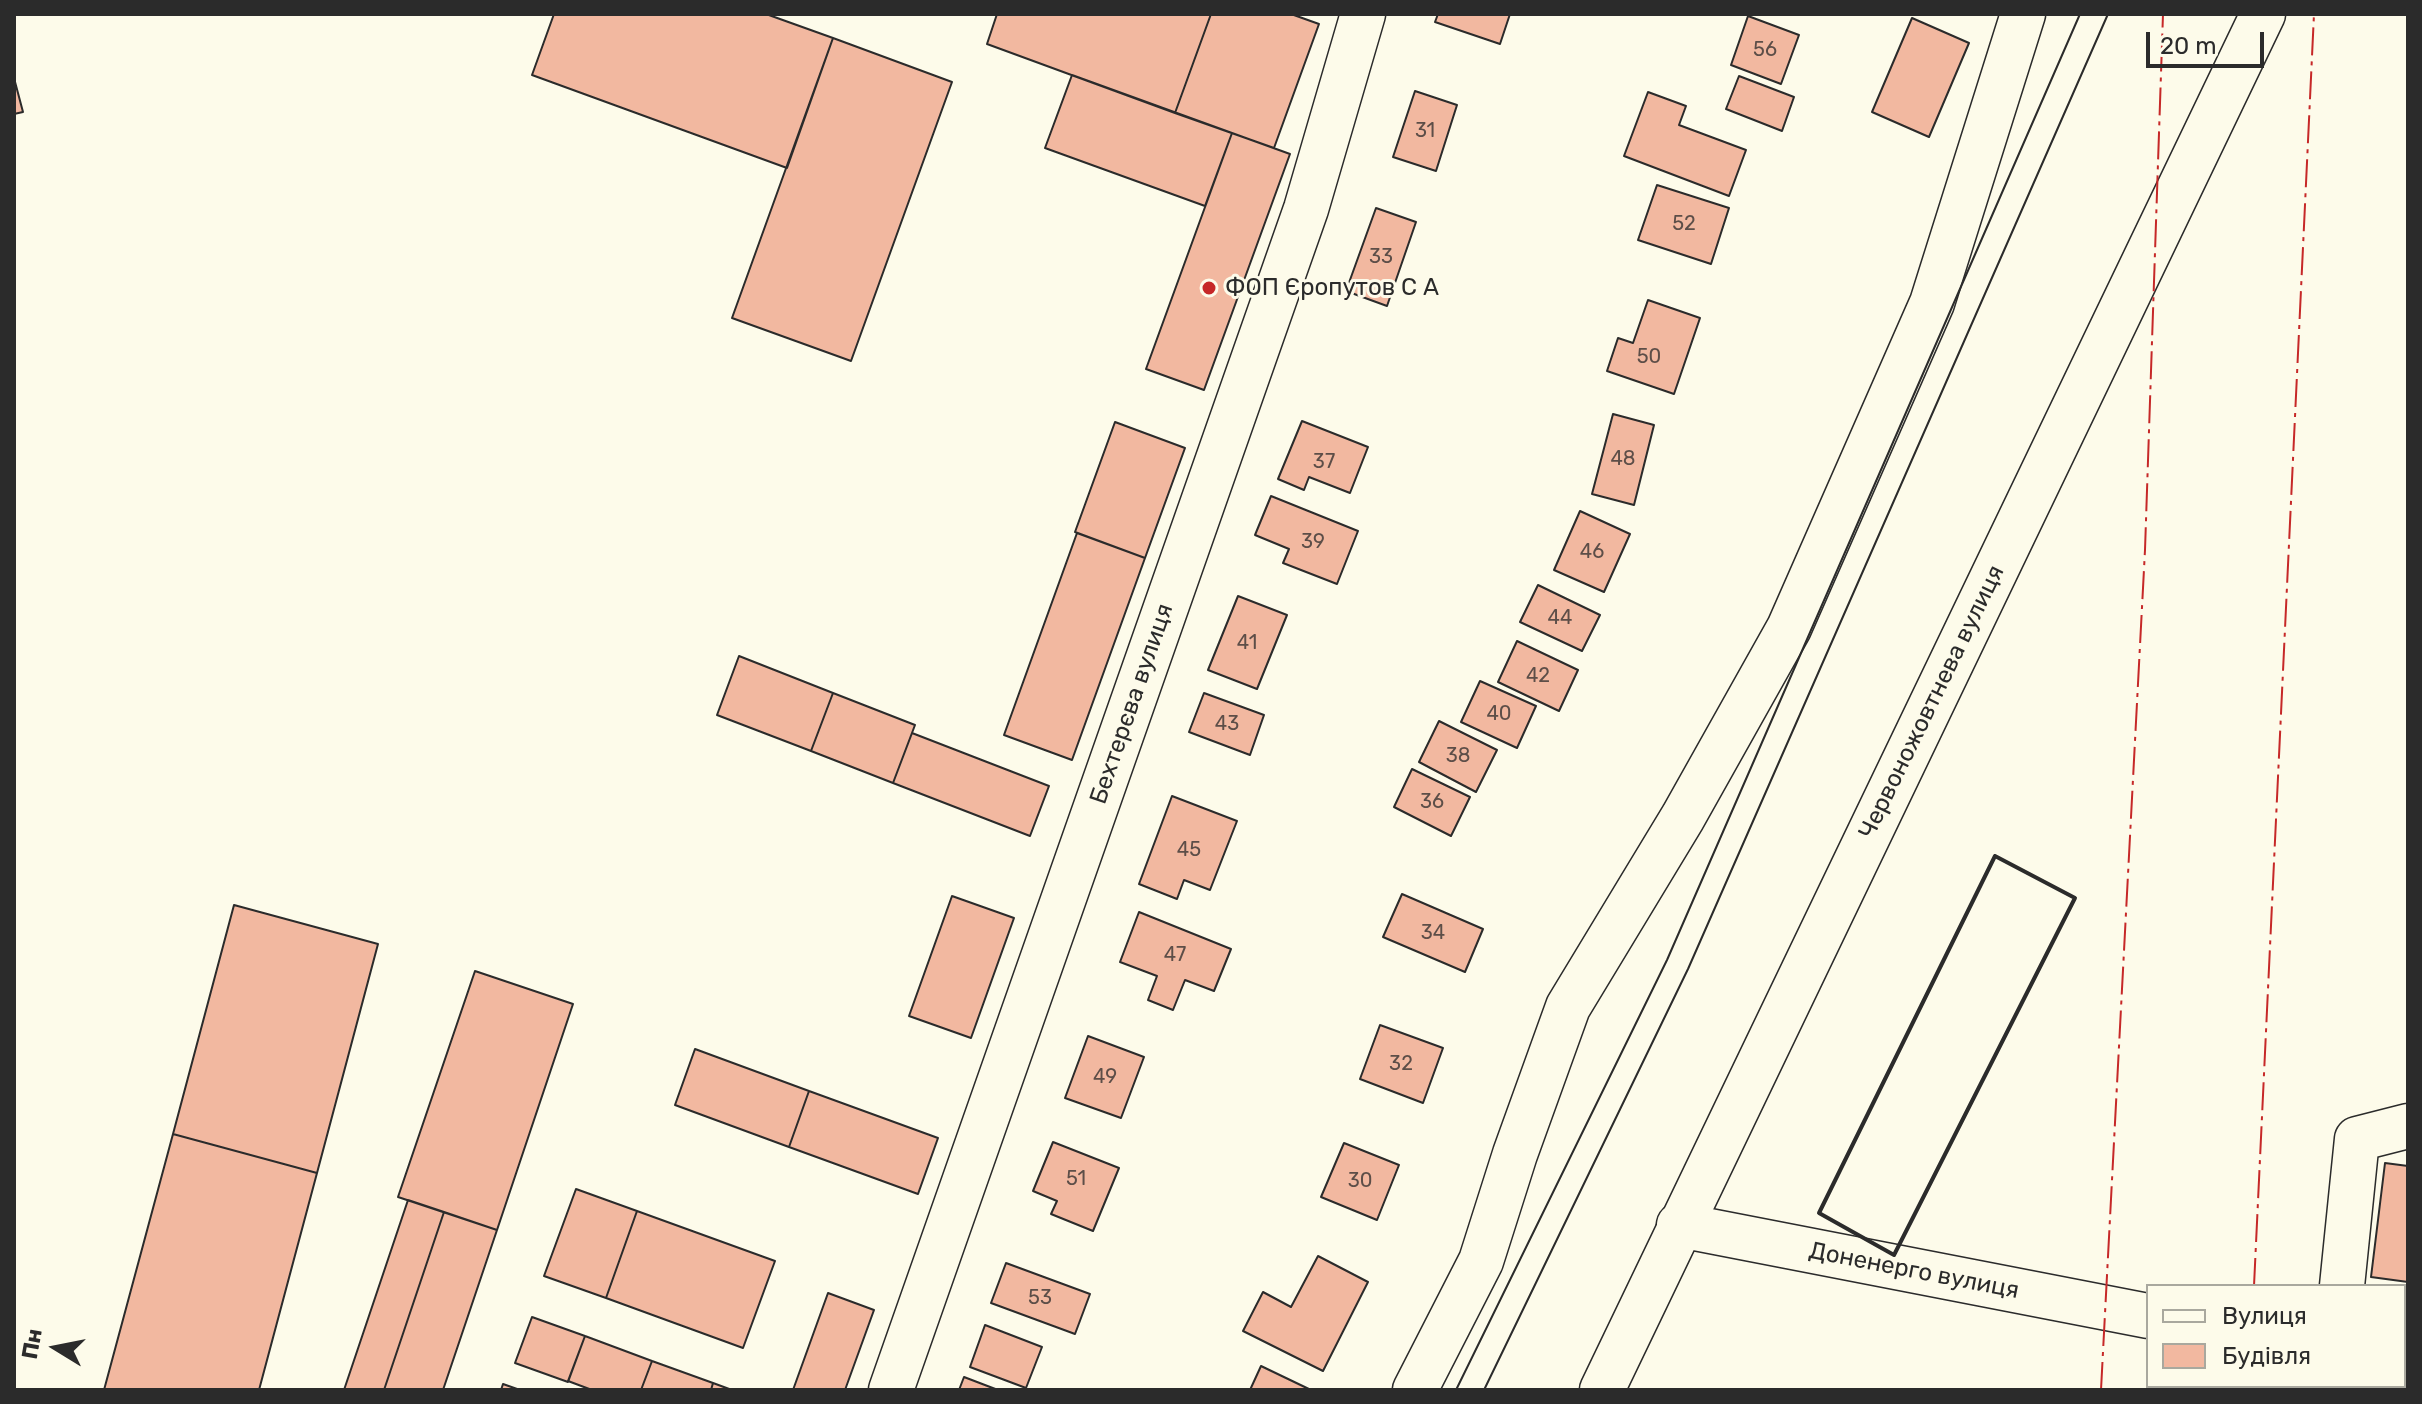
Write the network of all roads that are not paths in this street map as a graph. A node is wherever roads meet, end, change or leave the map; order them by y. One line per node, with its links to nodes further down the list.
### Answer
1 (1363, 14): 8 (street, Бехтерєва вулиця)
2 (2023, 14): 9 (street)
3 (2263, 14): 5 (street, Червоножовтнева вулиця)
4 (2408, 1126): 6 (street)
5 (1679, 1225): 7 (street, Доненерго вулиця); 10 (street, Червоножовтнева вулиця)
6 (2342, 1284)
7 (2146, 1316)
8 (891, 1390)
9 (1415, 1390)
10 (1602, 1390)

